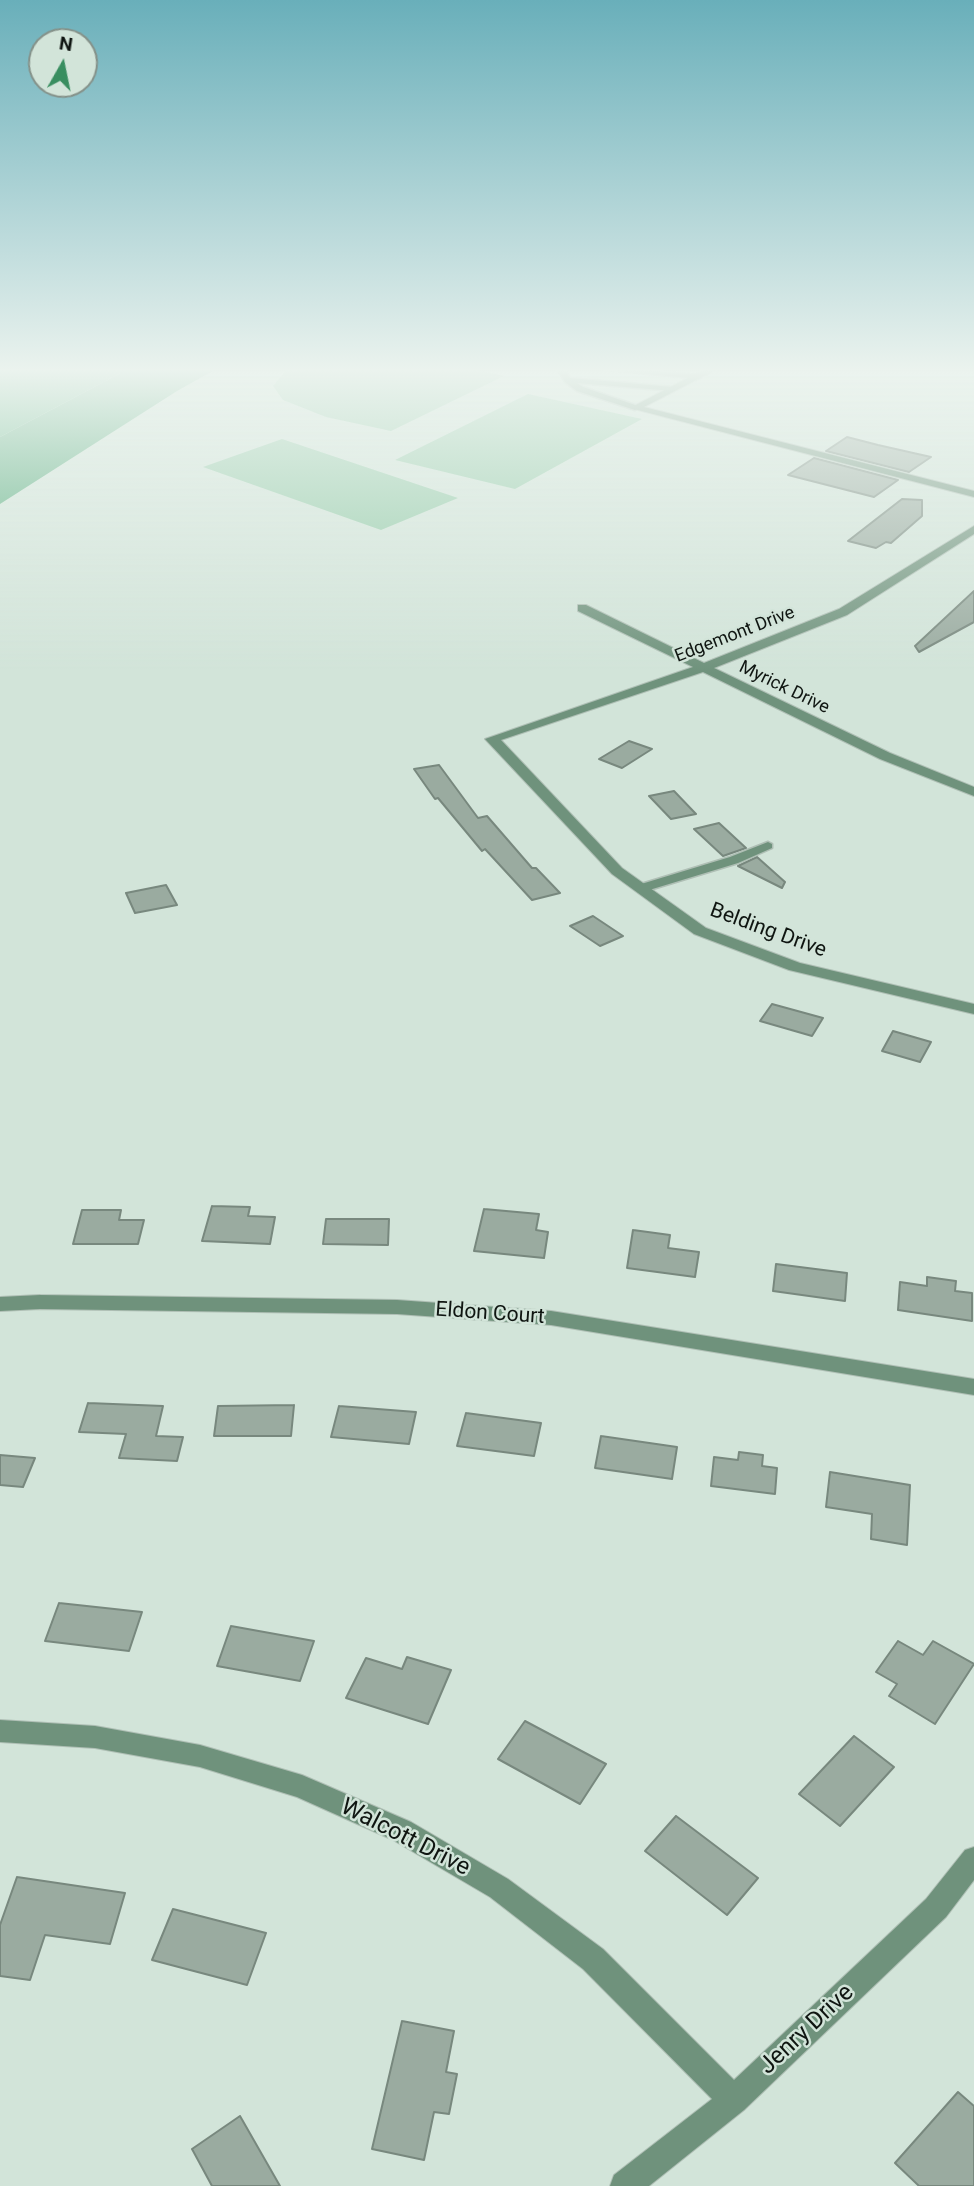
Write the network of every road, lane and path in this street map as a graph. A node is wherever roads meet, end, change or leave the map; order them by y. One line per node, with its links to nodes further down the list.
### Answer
1 (873, 469): 2 (street)
2 (974, 495)
3 (974, 528): 5 (street, Edgemont Drive)
4 (582, 608): 5 (street, Myrick Drive)
5 (703, 668): 6 (street, Edgemont Drive); 7 (street, Myrick Drive)
6 (492, 739): 9 (street, Belding Drive)
7 (974, 792)
8 (768, 846): 9 (lane)
9 (642, 888): 10 (street, Belding Drive)
10 (974, 1009)
11 (0, 1304): 12 (street, Eldon Court)
12 (974, 1387)
13 (0, 1731): 15 (street, Walcott Drive)
14 (974, 1859): 15 (street, Jenry Drive)
15 (734, 2099): 16 (street, Jenry Drive)
16 (625, 2186)

